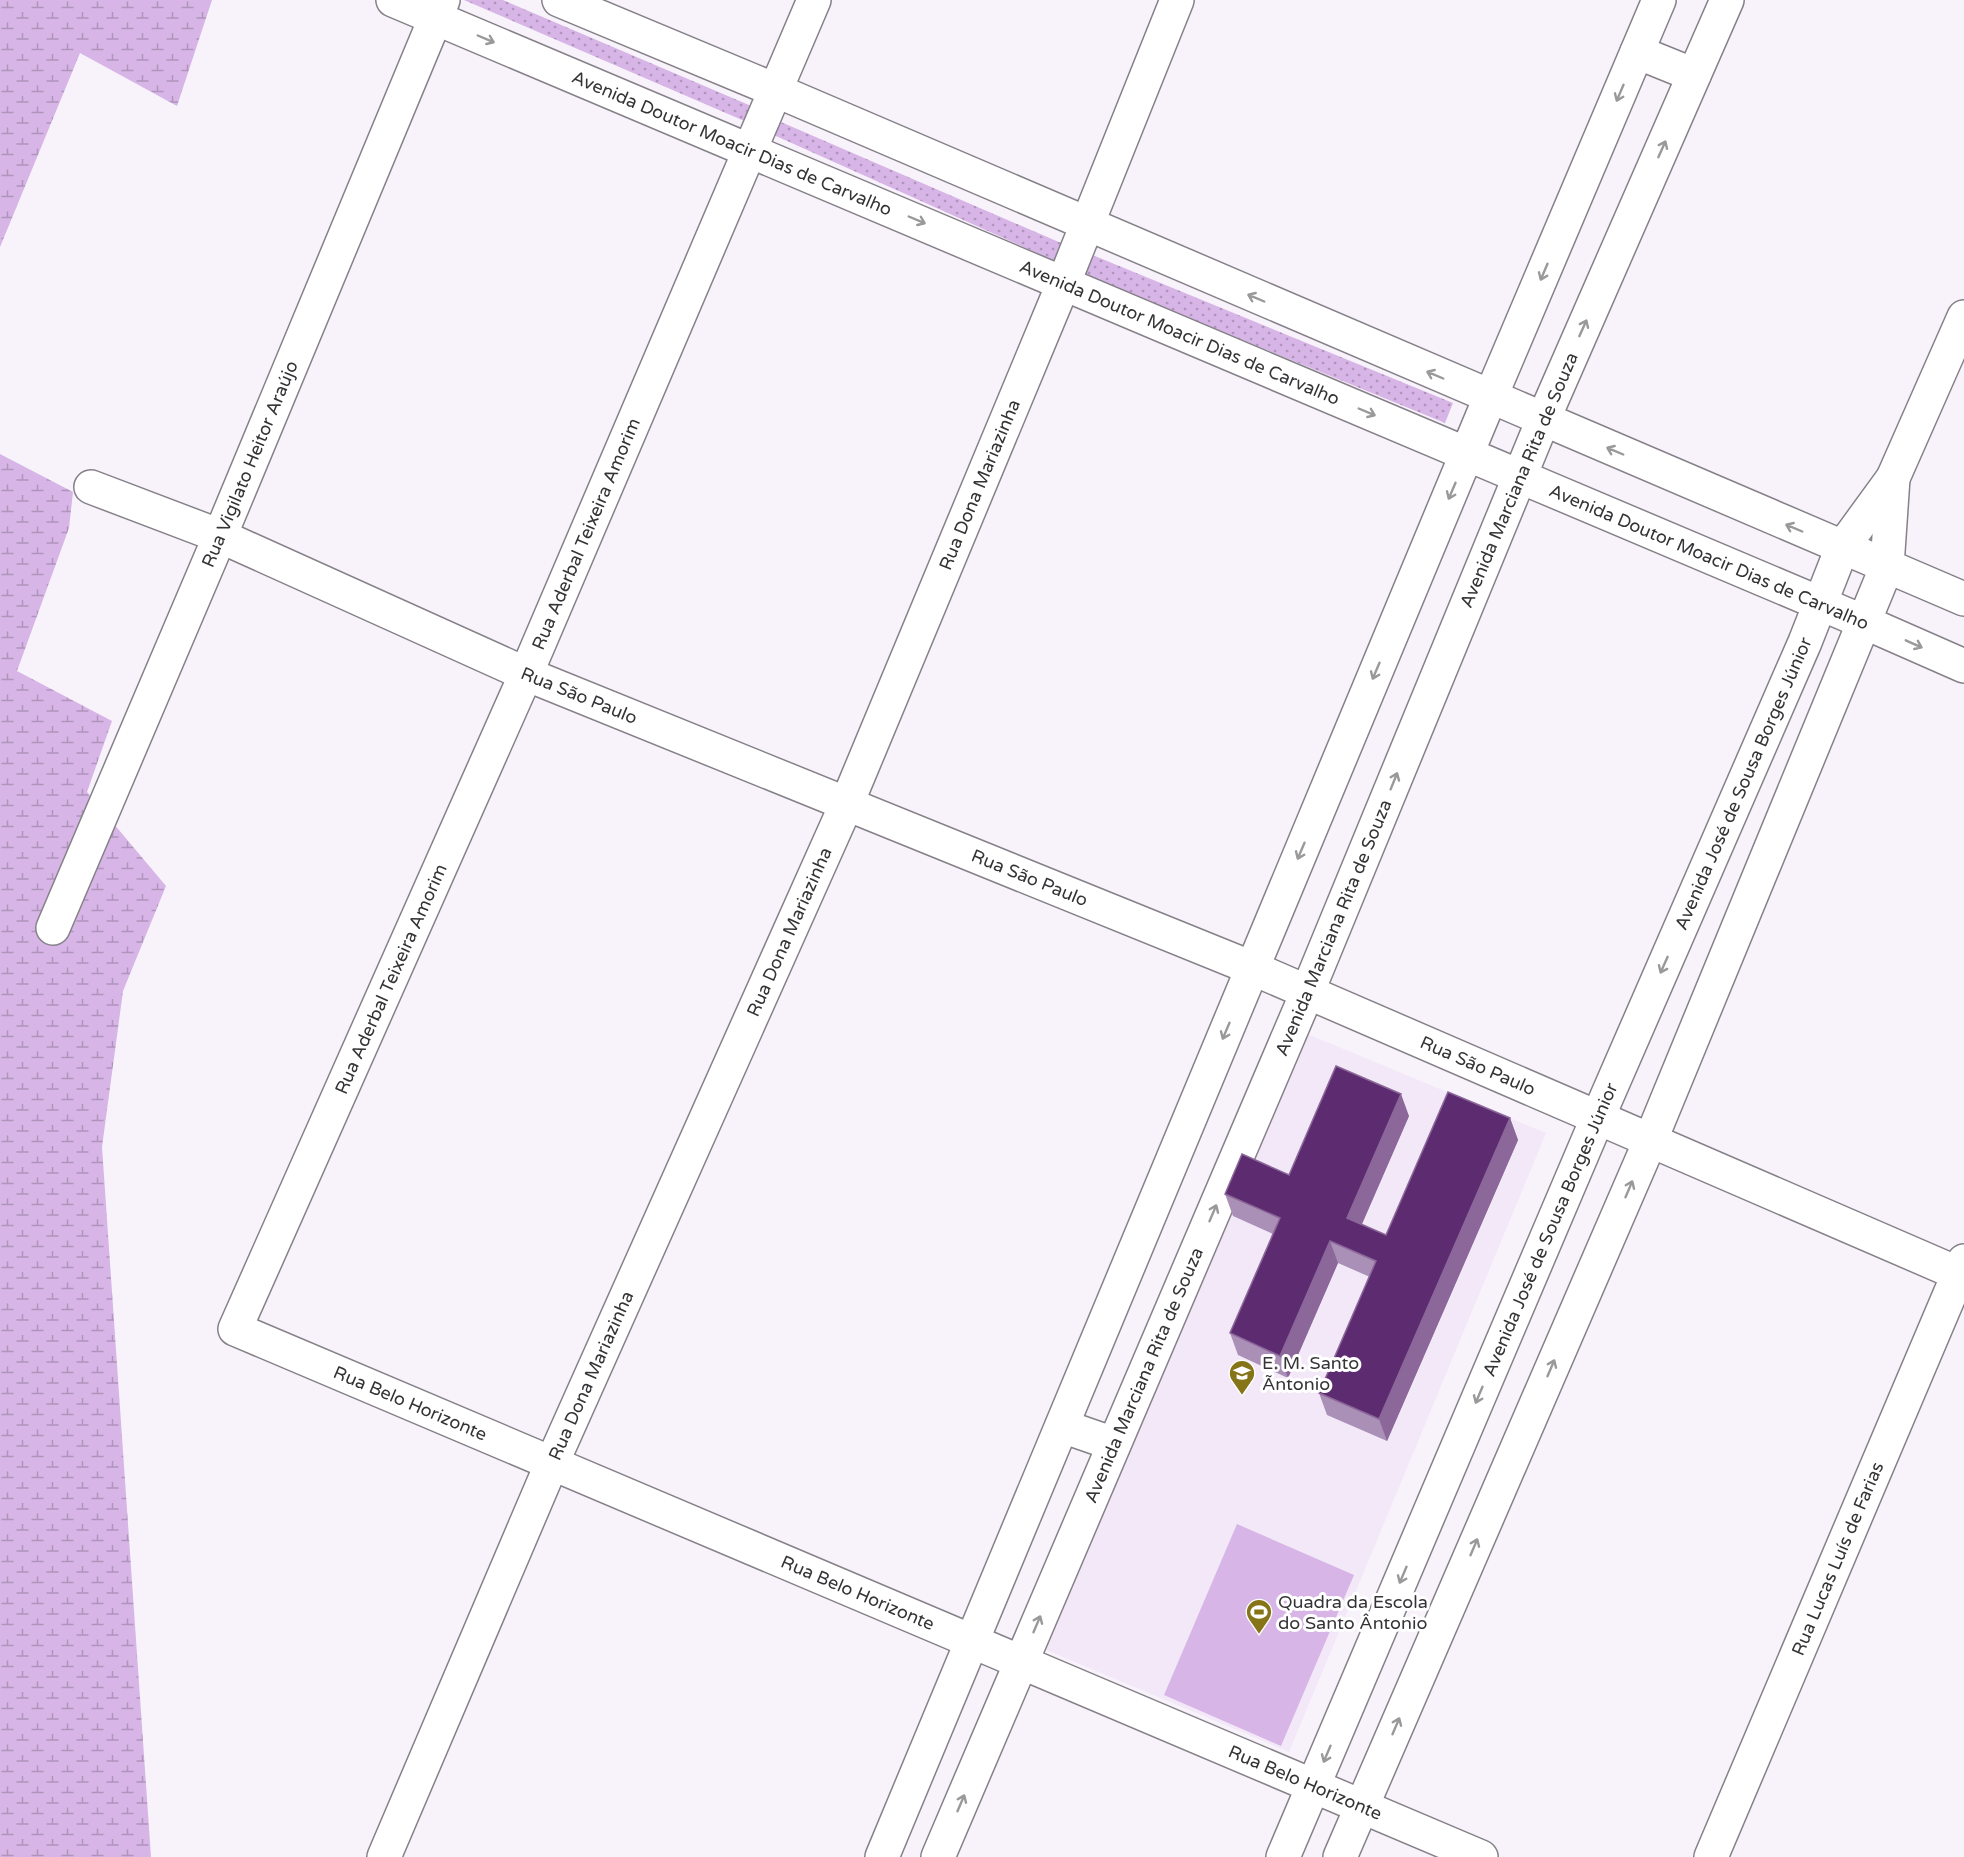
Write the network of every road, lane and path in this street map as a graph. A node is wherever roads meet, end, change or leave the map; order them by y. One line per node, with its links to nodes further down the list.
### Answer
1 (393, 0): 7 (street, Avenida Doutor Moacir Dias de Carvalho)
2 (559, 0): 10 (street)
3 (814, 0): 10 (street, Rua Aderbal Teixeira Amorim)
4 (1177, 0): 12 (street, Rua Dona Mariazinha)
5 (1659, 0): 8 (street)
6 (1727, 0): 9 (street, Avenida Marciana Rita de Souza)
7 (440, 9): 11 (street, Avenida Doutor Moacir Dias de Carvalho, one-way to 11); 21 (street, Rua Vigilato Heitor Araújo)
8 (1637, 51): 9 (street); 15 (street, one-way to 15)
9 (1694, 75): 16 (street, Avenida Marciana Rita de Souza, one-way to 9)
10 (776, 90): 11 (street, Rua Aderbal Teixeira Amorim); 12 (street)
11 (750, 149): 13 (street, Avenida Doutor Moacir Dias de Carvalho, one-way to 13); 28 (street, Rua Aderbal Teixeira Amorim)
12 (1087, 225): 13 (street, Rua Dona Mariazinha); 15 (street, one-way to 12)
13 (1064, 282): 17 (street, Avenida Doutor Moacir Dias de Carvalho, one-way to 17); 29 (street, Rua Dona Mariazinha)
14 (1964, 317): 19 (street)
15 (1490, 398): 16 (street); 17 (street)
16 (1543, 420): 18 (street, Avenida Marciana Rita de Souza); 22 (street, one-way to 16)
17 (1467, 454): 18 (street, Avenida Doutor Moacir Dias de Carvalho); 31 (street, one-way to 31)
18 (1518, 477): 25 (street, Avenida Doutor Moacir Dias de Carvalho); 32 (street, Avenida Marciana Rita de Souza, one-way to 18)
19 (1893, 478): 22 (street, Avenida José de Sousa Borges Júnior); 23 (street)
20 (91, 487): 21 (street, Rua São Paulo)
21 (220, 536): 28 (street, Rua São Paulo); 30 (street, Rua Vigilato Heitor Araújo)
22 (1842, 548): 23 (street); 25 (street, Avenida José de Sousa Borges Júnior)
23 (1887, 566): 24 (street); 26 (street)
24 (1964, 599)
25 (1819, 603): 26 (street, Avenida Doutor Moacir Dias de Carvalho); 33 (street, Avenida José de Sousa Borges Júnior, one-way to 33)
26 (1864, 622): 27 (street, Avenida Doutor Moacir Dias de Carvalho, one-way to 27); 34 (street)
27 (1964, 666)
28 (526, 674): 29 (street, Rua São Paulo); 36 (street, Rua Aderbal Teixeira Amorim)
29 (847, 803): 31 (street, Rua São Paulo); 39 (street, Rua Dona Mariazinha)
30 (53, 928)
31 (1252, 968): 32 (street, Rua São Paulo); 37 (street, one-way to 37)
32 (1307, 993): 33 (street, Rua São Paulo); 38 (street, Avenida Marciana Rita de Souza, one-way to 32)
33 (1598, 1117): 34 (street, Rua São Paulo); 42 (street, Avenida José de Sousa Borges Júnior, one-way to 42)
34 (1651, 1139): 35 (street, Rua São Paulo); 43 (street, one-way to 34)
35 (1962, 1270): 50 (street, Rua Lucas Luís de Farias)
36 (235, 1329): 39 (street, Rua Belo Horizonte)
37 (1062, 1426): 38 (street); 40 (street)
38 (1114, 1444): 41 (street, Avenida Marciana Rita de Souza, one-way to 38)
39 (552, 1463): 40 (street, Rua Belo Horizonte); 44 (street, Rua Dona Mariazinha)
40 (972, 1641): 41 (street, Rua Belo Horizonte); 45 (street)
41 (1020, 1662): 42 (street, Rua Belo Horizonte); 46 (street, Avenida Marciana Rita de Souza, one-way to 41)
42 (1313, 1786): 43 (street, Rua Belo Horizonte); 47 (street, Avenida José de Sousa Borges Júnior)
43 (1361, 1806): 48 (street); 49 (street, Rua Belo Horizonte)
44 (384, 1857)
45 (882, 1857)
46 (938, 1857)
47 (1283, 1857)
48 (1340, 1857)
49 (1480, 1857)
50 (1711, 1857)

